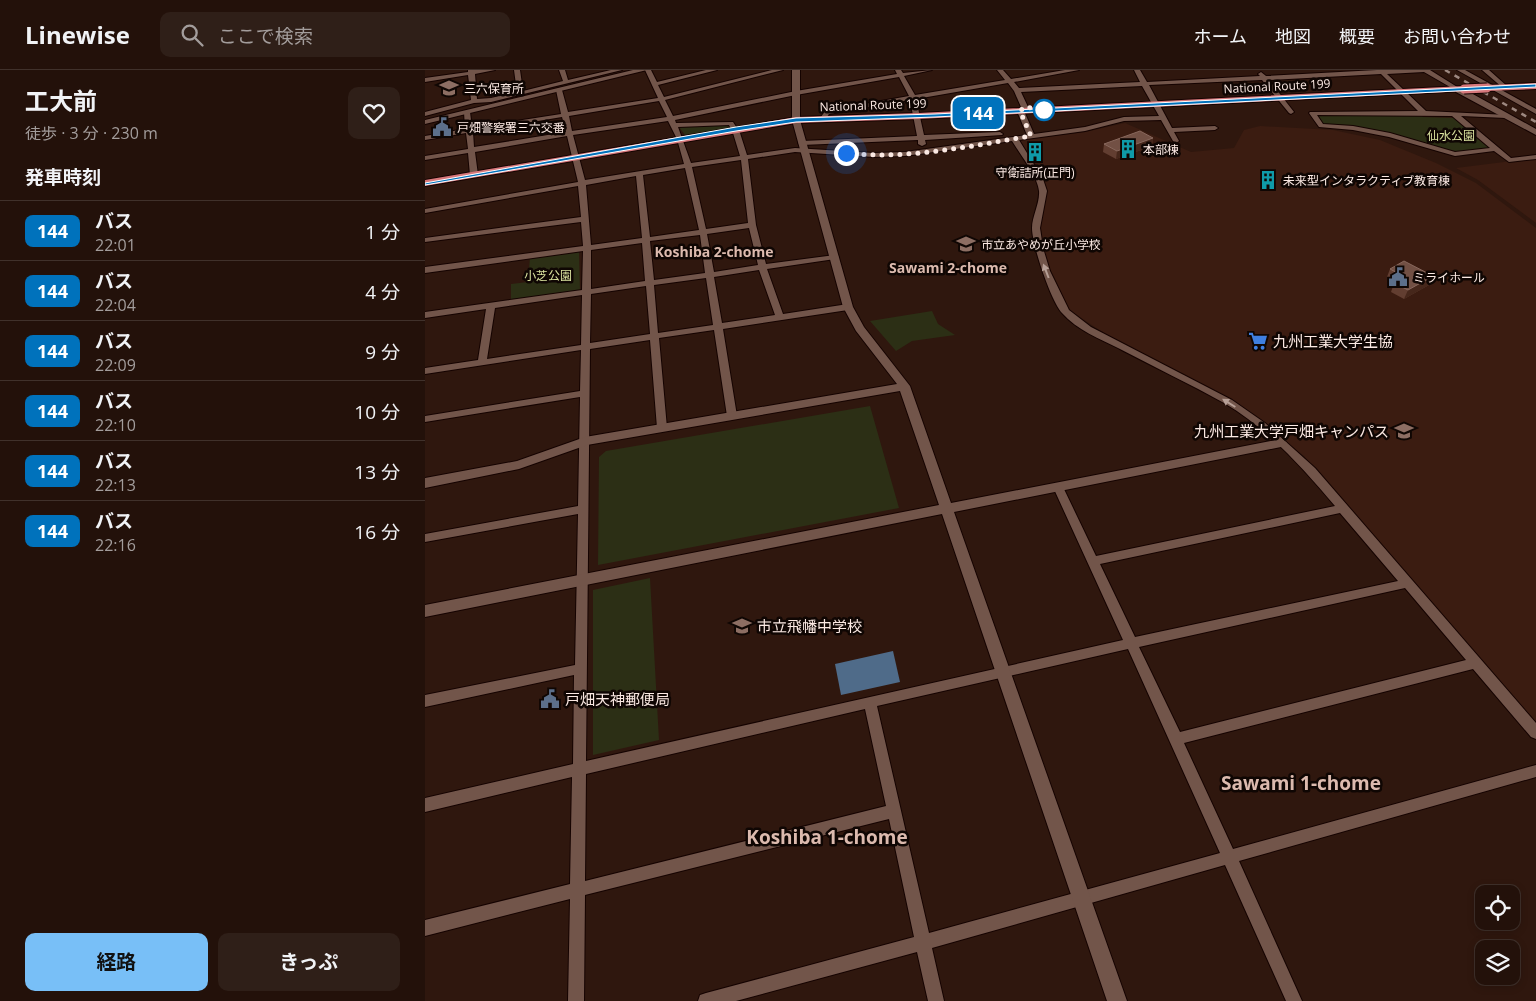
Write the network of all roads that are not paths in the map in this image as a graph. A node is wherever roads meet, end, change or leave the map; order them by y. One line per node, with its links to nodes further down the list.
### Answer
1 (492, 70): 21 (street)
2 (517, 70): 36 (street)
3 (562, 70): 25 (street)
4 (619, 70): 19 (street)
5 (630, 70): 54 (street)
6 (643, 70): 33 (street)
7 (648, 70): 28 (street)
8 (714, 70): 28 (street)
9 (780, 70): 39 (street)
10 (795, 70): 37 (street)
11 (929, 70): 22 (street)
12 (1000, 70): 26 (street)
13 (1076, 70): 26 (street)
14 (1137, 70): 27 (street)
15 (1258, 70): 23 (street)
16 (1426, 70): 20 (street); 32 (street)
17 (1460, 70): 31 (street)
18 (1485, 70): 30 (street)
19 (609, 71): 25 (street)
20 (1381, 71): 23 (street); 35 (street)
21 (471, 72): 24 (street); 41 (street)
22 (900, 72): 37 (street); 38 (street)
23 (1263, 77): 27 (street); 40 (street)
24 (425, 80)
25 (566, 82): 36 (street)
26 (1011, 82): 34 (street); 38 (street)
27 (1144, 83): 34 (street); 42 (street)
28 (655, 84): 39 (street)
29 (1536, 86): 30 (highway, National Route 199)
30 (1505, 87): 31 (highway, National Route 199)
31 (1489, 88): 32 (highway, National Route 199, bridge); 43 (street)
32 (1461, 89): 35 (highway, National Route 199); 52 (street)
33 (559, 90): 45 (street); 50 (street)
34 (1017, 90): 44 (street)
35 (1403, 92): 40 (highway, National Route 199); 47 (street)
36 (520, 93): 41 (street)
37 (796, 93): 55 (street); 57 (street)
38 (913, 98): 51 (street); 56 (street)
39 (662, 99): 50 (street); 57 (street)
40 (1281, 99): 42 (highway, National Route 199); 46 (street)
41 (474, 101): 48 (street)
42 (1156, 105): 44 (highway, National Route 199); 53 (street)
43 (1534, 109)
44 (1020, 111): 51 (highway, National Route 199); 64 (street)
45 (467, 112): 54 (street); 60 (street)
46 (1291, 112)
47 (1424, 113): 49 (street); 71 (street)
48 (425, 114)
49 (1454, 114): 52 (street); 71 (street)
50 (565, 115): 60 (street); 63 (street)
51 (918, 116): 56 (highway, National Route 199); 65 (street)
52 (1506, 116): 62 (street)
53 (1163, 118): 61 (street); 64 (street)
54 (425, 120)
55 (796, 120): 56 (highway, National Route 199); 59 (highway, National Route 199); 70 (street)
56 (822, 120)
57 (672, 122): 59 (street); 63 (street); 68 (street)
58 (1215, 128): 61 (street)
59 (736, 129): 68 (highway, National Route 199); 74 (street)
60 (469, 130): 66 (street); 72 (street)
61 (1170, 130): 69 (street)
62 (1536, 132)
63 (570, 133): 72 (street); 76 (street)
64 (1030, 134): 65 (street); 67 (street)
65 (921, 137): 70 (street); 73 (street)
66 (425, 138)
67 (1014, 138): 73 (street); 111 (street, one-way to 67)
68 (679, 139): 76 (highway, National Route 199); 78 (street)
69 (1176, 141)
70 (803, 147): 73 (street); 74 (street); 90 (street)
71 (1496, 149): 75 (street)
72 (471, 150): 77 (street); 80 (street)
73 (923, 152)
74 (744, 156): 78 (street); 85 (street)
75 (1536, 156)
76 (576, 157): 80 (highway, National Route 199); 82 (street)
77 (425, 158)
78 (688, 165): 79 (street); 86 (street)
79 (639, 173): 82 (street); 87 (street)
80 (474, 175): 81 (highway, National Route 199)
81 (425, 183)
82 (583, 183): 83 (street); 84 (street)
83 (425, 211)
84 (586, 219): 88 (street); 89 (street)
85 (752, 225): 86 (street); 91 (street)
86 (703, 231): 87 (street); 93 (street)
87 (647, 239): 89 (street); 94 (street)
88 (425, 240)
89 (587, 247): 92 (street); 95 (street)
90 (835, 257): 91 (street); 97 (street)
91 (761, 267): 93 (street); 99 (street)
92 (425, 270)
93 (710, 274): 94 (street); 100 (street)
94 (650, 283): 95 (street); 101 (street)
95 (586, 292): 96 (street); 102 (street)
96 (491, 306): 98 (street); 103 (street)
97 (848, 307): 99 (street); 105 (street)
98 (425, 315)
99 (779, 317): 100 (street)
100 (718, 327): 101 (street); 107 (street)
101 (654, 336): 102 (street); 109 (street)
102 (586, 346): 103 (street); 106 (street)
103 (482, 362): 104 (street)
104 (425, 371)
105 (905, 386): 107 (street); 116 (street)
106 (585, 393): 108 (street); 110 (street)
107 (732, 416): 109 (street)
108 (425, 420)
109 (662, 428): 110 (street)
110 (585, 441): 112 (street); 115 (street)
111 (1281, 444): 113 (street); 114 (street)
112 (425, 483)
113 (1058, 487): 116 (street); 118 (street)
114 (1343, 508): 118 (street); 120 (street)
115 (582, 509): 117 (street); 119 (street)
116 (947, 509): 119 (street); 125 (street)
117 (425, 538)
118 (1091, 561): 122 (street)
119 (581, 581): 121 (street); 124 (street)
120 (1407, 583): 122 (street); 123 (street)
121 (425, 611)
122 (1131, 644): 125 (street); 129 (street)
123 (1477, 663): 128 (street); 129 (street)
124 (580, 669): 126 (street); 130 (street)
125 (1003, 672): 127 (street); 136 (street)
126 (425, 701)
127 (870, 702): 130 (street); 133 (street)
128 (1536, 733)
129 (1176, 739): 134 (street)
130 (579, 769): 132 (street); 135 (street)
131 (1536, 771): 134 (street)
132 (425, 805)
133 (893, 811): 135 (street); 138 (street)
134 (1227, 856): 136 (street); 143 (street)
135 (577, 890): 137 (street); 139 (street)
136 (1082, 897): 138 (street); 142 (street)
137 (425, 928)
138 (922, 943): 140 (street); 141 (street)
139 (576, 1001)
140 (706, 1001)
141 (936, 1001)
142 (1117, 1001)
143 (1294, 1001)

